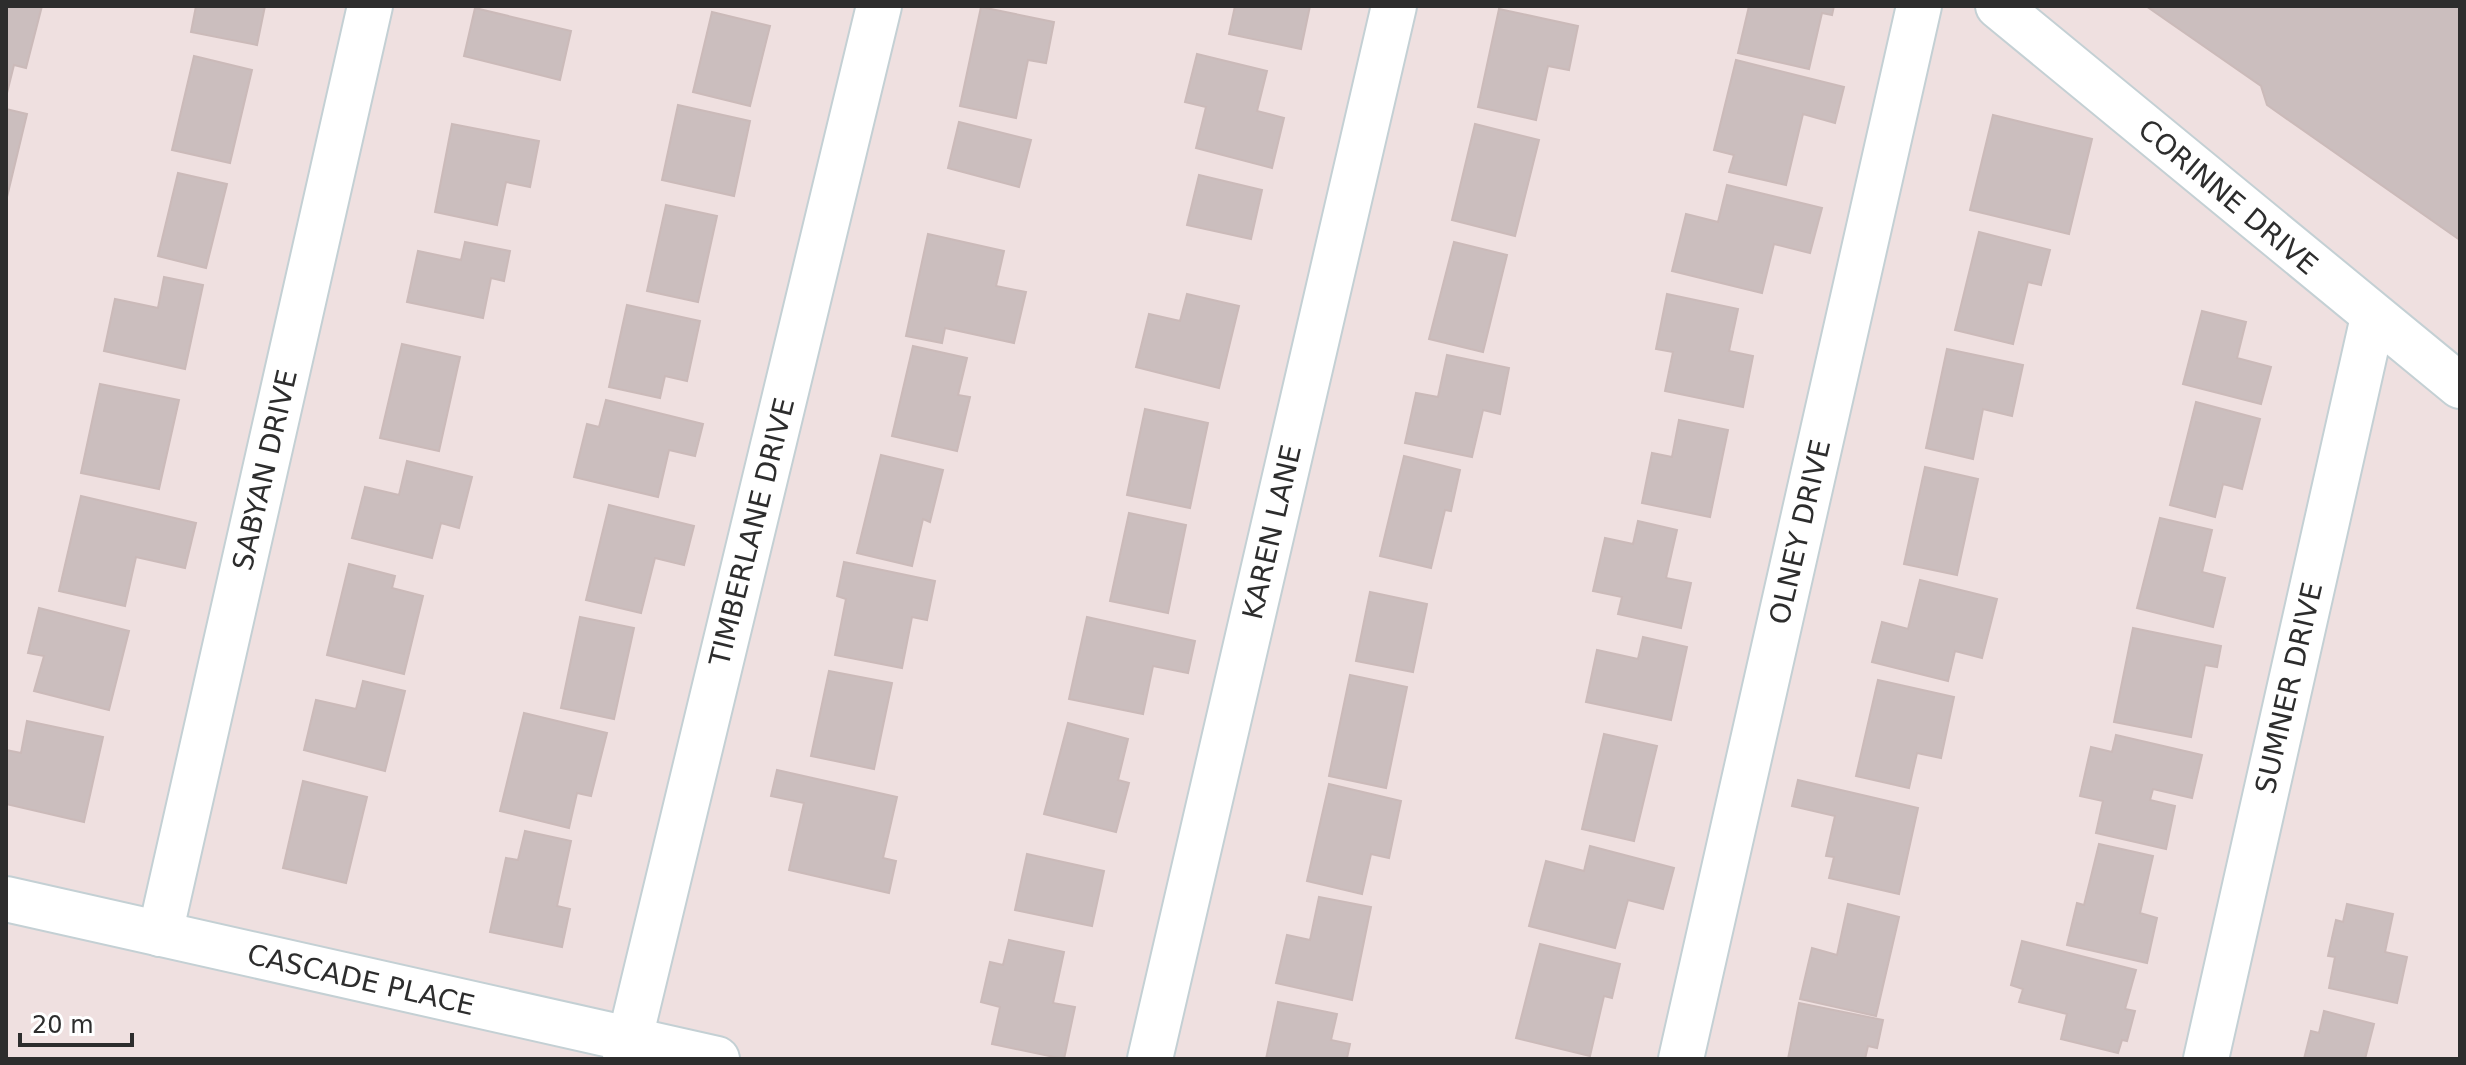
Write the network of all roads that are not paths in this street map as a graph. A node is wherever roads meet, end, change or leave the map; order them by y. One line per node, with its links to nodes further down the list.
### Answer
1 (370, 6): 9 (street, SABYAN DRIVE)
2 (879, 6): 10 (street, TIMBERLANE DRIVE)
3 (1394, 6): 12 (street, KAREN LANE)
4 (1919, 6): 13 (street, OLNEY DRIVE)
5 (1998, 6): 6 (street, CORINNE DRIVE)
6 (2373, 317): 7 (street, CORINNE DRIVE); 14 (street, SUMNER DRIVE)
7 (2460, 386)
8 (6, 899): 9 (street, CASCADE PLACE)
9 (160, 934): 10 (street, CASCADE PLACE)
10 (627, 1050): 11 (street, CASCADE PLACE)
11 (717, 1059)
12 (1150, 1059)
13 (1681, 1059)
14 (2206, 1059)

